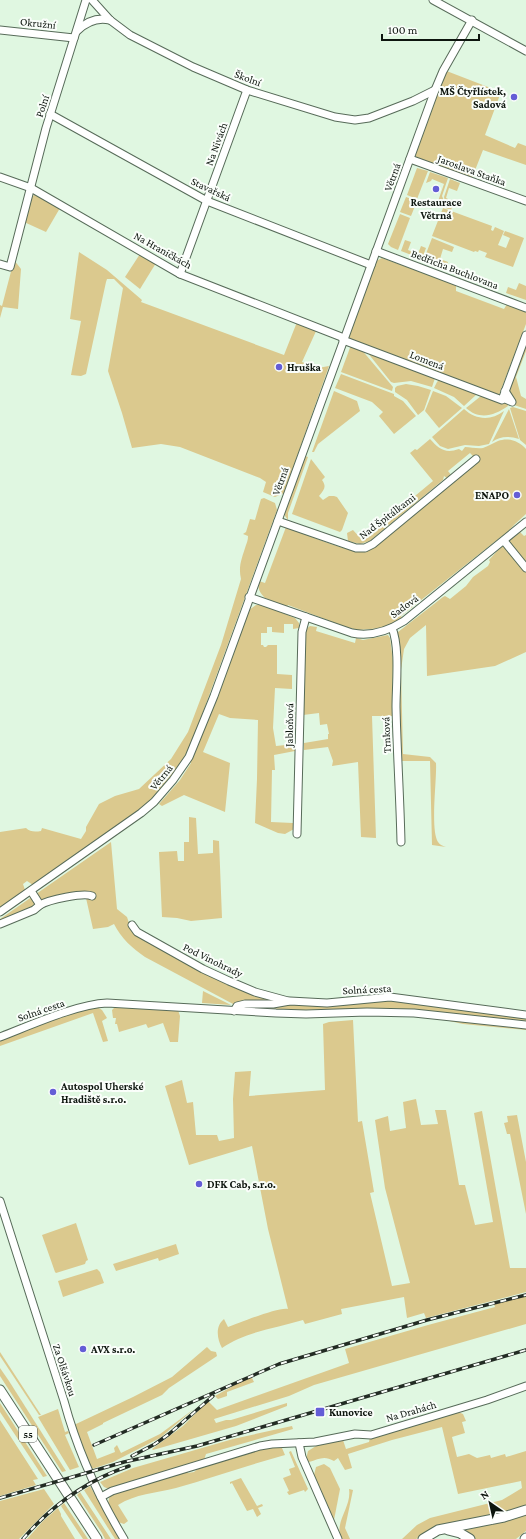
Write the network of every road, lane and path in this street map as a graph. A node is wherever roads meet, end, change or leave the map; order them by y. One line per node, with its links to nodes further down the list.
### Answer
1 (86, 0): 7 (street, Polní)
2 (92, 0): 4 (street, Školní)
3 (433, 0): 5 (street)
4 (110, 20): 7 (street); 9 (street, Školní)
5 (472, 20): 8 (street); 10 (street, Větrná)
6 (0, 30): 7 (street, Okružní)
7 (76, 34): 13 (street, Polní)
8 (526, 51)
9 (247, 90): 11 (street, Školní); 17 (street, Na Nivách)
10 (435, 90): 11 (street, Školní); 12 (street, Větrná)
11 (413, 101): 12 (street)
12 (427, 113): 14 (street, Větrná)
13 (50, 114): 16 (street, Polní); 17 (street, Stavařská)
14 (410, 159): 18 (street, Jaroslava Staňka); 19 (street, Větrná)
15 (0, 177): 16 (street, Na Hraničkách)
16 (31, 188): 20 (street, Polní); 22 (street, Na Hraničkách)
17 (207, 201): 21 (street, Stavařská); 22 (street, Na Nivách)
18 (526, 201)
19 (376, 251): 21 (street, Větrná); 23 (street, Bedřicha Buchlovana)
20 (0, 264)
21 (371, 265): 25 (street, Větrná)
22 (180, 274): 25 (street, Na Hraničkách)
23 (526, 308)
24 (526, 335): 25 (street, Lomená)
25 (343, 339): 27 (street, Větrná)
26 (476, 459): 27 (street, Nad Špitálkami)
27 (278, 521): 31 (street, Větrná)
28 (526, 522): 29 (street, Sadová)
29 (504, 541): 30 (street); 33 (street, Sadová)
30 (526, 568)
31 (249, 597): 32 (street, Sadová); 36 (street, Větrná)
32 (306, 617): 33 (street, Sadová); 34 (street, Jabloňová)
33 (392, 628): 35 (street, Trnková)
34 (297, 834)
35 (400, 842)
36 (31, 891): 38 (street); 39 (street, Větrná)
37 (92, 896): 38 (street)
38 (40, 905): 40 (street)
39 (0, 912)
40 (0, 924)
41 (132, 925): 42 (street, Pod Vinohrady)
42 (290, 1001): 43 (street, Solná cesta); 44 (street, Solná cesta)
43 (234, 1010): 45 (street, Solná cesta); 46 (street, Solná cesta)
44 (526, 1015)
45 (526, 1025)
46 (0, 1037)
47 (0, 1201): 51 (street, Za Olšávkou)
48 (526, 1386): 50 (street, Na Drahách)
49 (0, 1390): 54 (main road, 55)
50 (299, 1443): 51 (street, Na Drahách); 56 (street)
51 (101, 1497): 55 (street, Za Olšávkou)
52 (526, 1510): 53 (main road)
53 (443, 1529): 57 (main road); 58 (main road)
54 (97, 1539)
55 (124, 1539)
56 (338, 1539)
57 (423, 1539)
58 (470, 1539)

